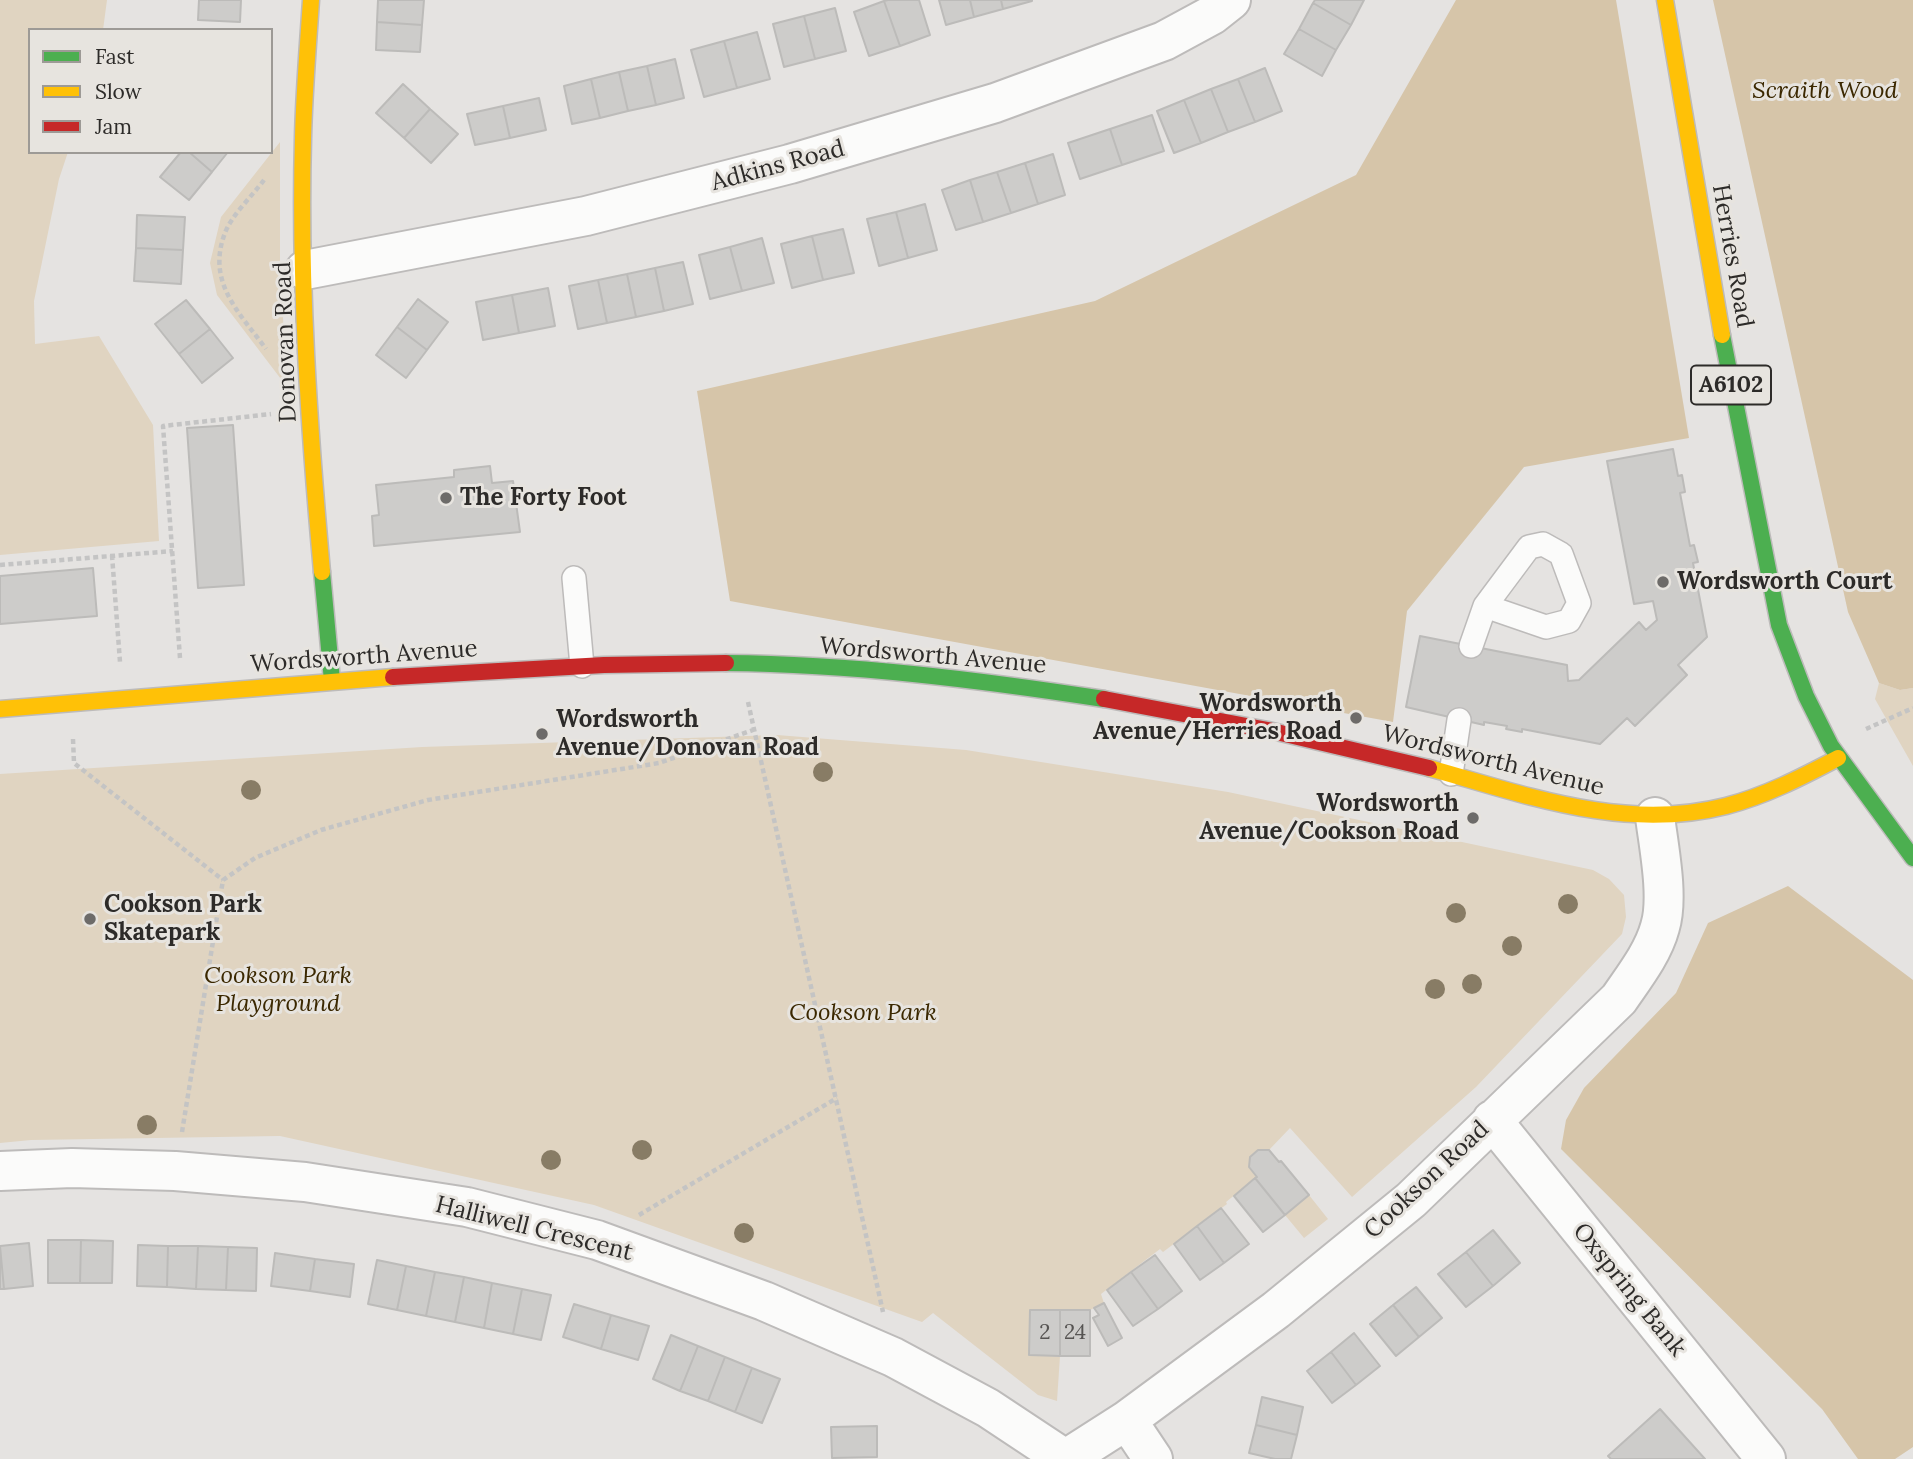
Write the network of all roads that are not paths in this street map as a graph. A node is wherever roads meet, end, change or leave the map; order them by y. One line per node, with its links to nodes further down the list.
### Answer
1 (311, 0): 4 (street, Donovan Road)
2 (1231, 0): 4 (street, Adkins Road)
3 (1665, 0): 12 (street, Herries Road / A6102)
4 (305, 270): 9 (street, Donovan Road)
5 (574, 578): 8 (lane)
6 (1485, 606): 7 (lane)
7 (1471, 646)
8 (582, 666): 9 (street, Wordsworth Avenue); 13 (street, Wordsworth Avenue)
9 (332, 681): 10 (street, Wordsworth Avenue)
10 (0, 709)
11 (1459, 720): 13 (lane)
12 (1835, 752): 14 (street, Wordsworth Avenue); 15 (street, Herries Road / A6102)
13 (1451, 774): 14 (street, Wordsworth Avenue)
14 (1655, 817): 16 (street, Cookson Road)
15 (1913, 858)
16 (1492, 1120): 18 (street, Cookson Road); 21 (street, Oxspring Bank)
17 (0, 1171): 19 (street, Halliwell Crescent)
18 (1127, 1420): 19 (street, Cookson Road); 20 (street)
19 (1065, 1459)
20 (1153, 1459)
21 (1766, 1459)

